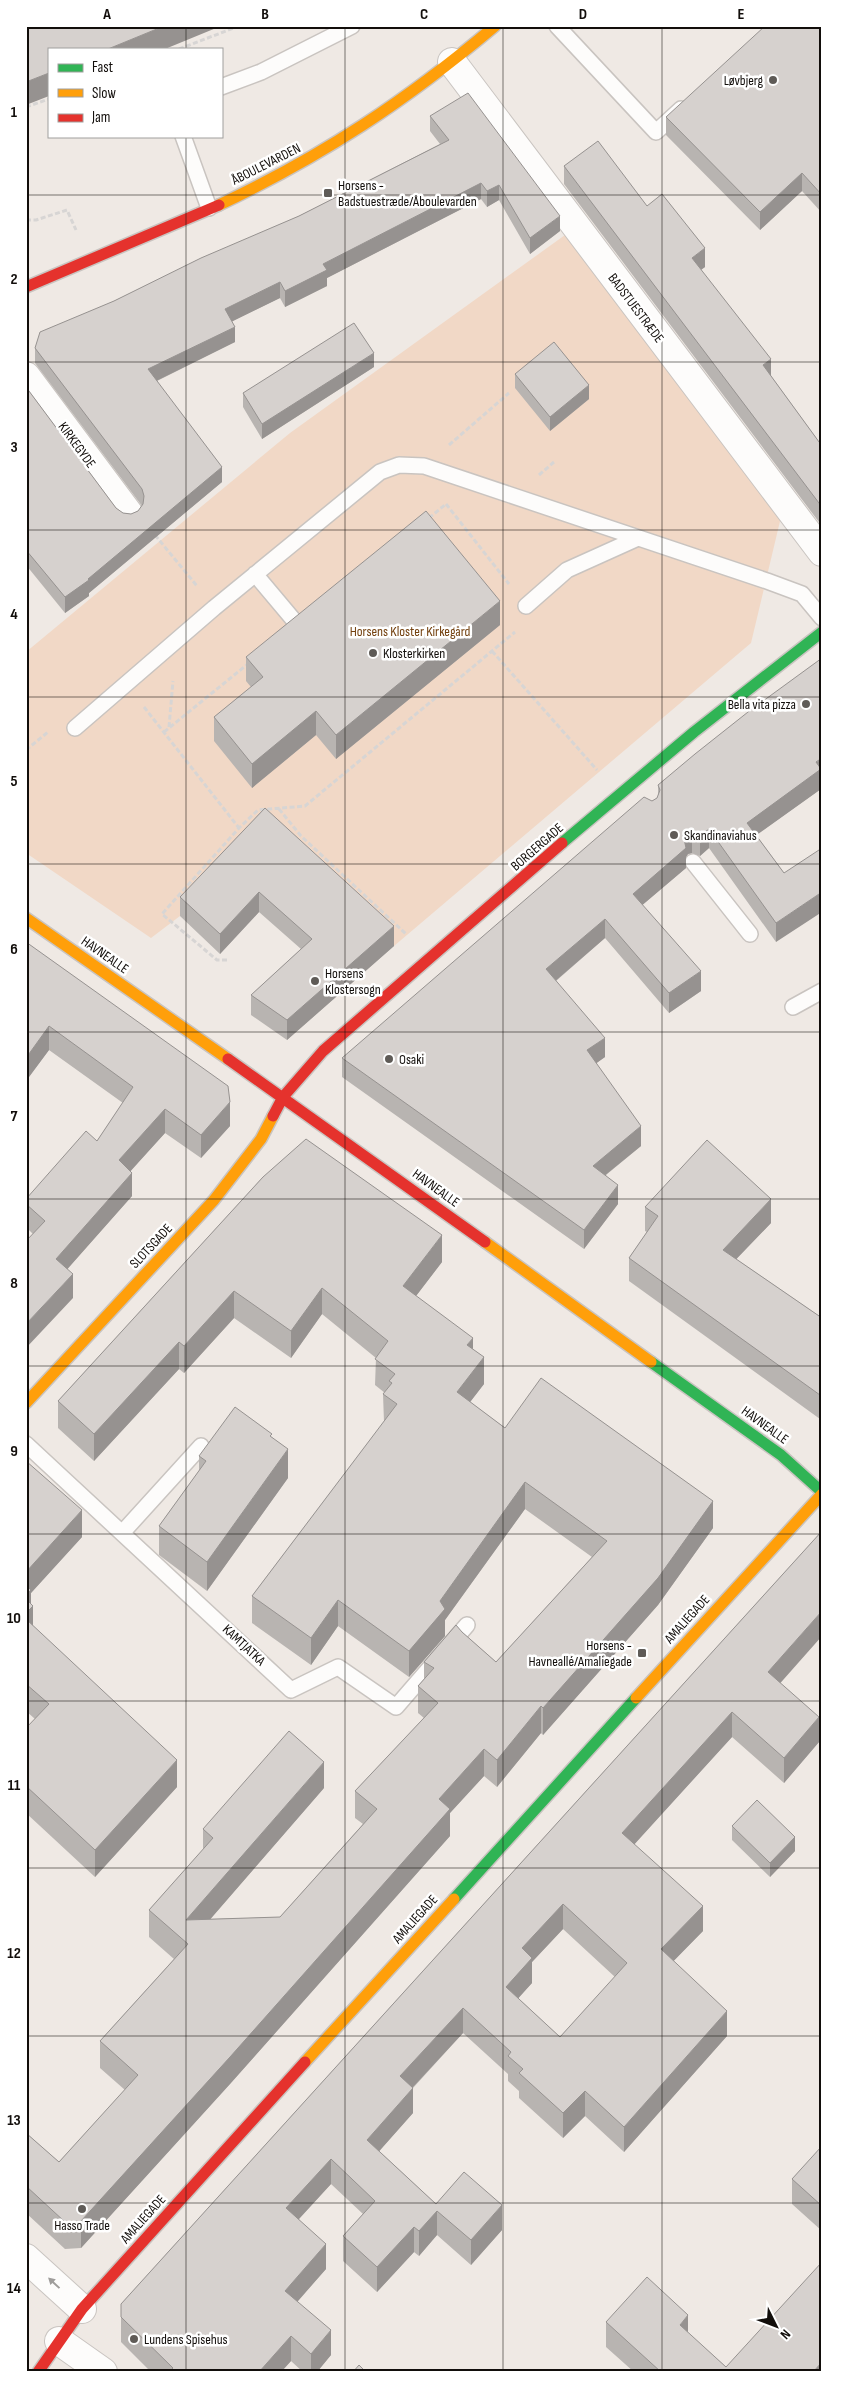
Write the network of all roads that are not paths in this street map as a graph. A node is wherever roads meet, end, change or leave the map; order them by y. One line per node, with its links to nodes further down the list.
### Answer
1 (352, 26): 5 (lane)
2 (495, 26): 4 (street, ÅBOULEVARDEN)
3 (557, 26): 6 (lane)
4 (452, 62): 8 (street, ÅBOULEVARDEN); 13 (street, BADSTUESTRÆDE)
5 (222, 87)
6 (693, 99)
7 (184, 138): 8 (lane)
8 (209, 208): 9 (street, ÅBOULEVARDEN)
9 (26, 288)
10 (26, 376): 11 (street, KIRKEGYDE)
11 (129, 514)
12 (638, 538): 14 (lane); 15 (lane); 16 (lane)
13 (822, 552)
14 (255, 574): 17 (lane); 19 (lane)
15 (526, 606)
16 (822, 618)
17 (297, 624)
18 (822, 632): 20 (street, BORGERGADE)
19 (75, 728)
20 (625, 790): 21 (lane); 27 (street, BORGERGADE)
21 (641, 798)
22 (693, 862): 24 (lane)
23 (26, 918): 27 (street, HAVNEALLE)
24 (750, 934)
25 (822, 991): 26 (lane)
26 (793, 1007)
27 (283, 1097): 28 (street, SLOTSGADE); 31 (street, HAVNEALLE)
28 (26, 1403)
29 (26, 1444): 32 (lane, KAMTJATKA)
30 (201, 1446): 32 (lane)
31 (822, 1493): 35 (street, AMALIEGADE)
32 (122, 1533): 33 (lane, KAMTJATKA)
33 (468, 1625)
34 (26, 2258): 35 (street, one-way to 34)
35 (82, 2309): 36 (street, AMALIEGADE)
36 (59, 2341): 37 (street, AMALIEGADE); 38 (street)
37 (38, 2372)
38 (103, 2372)

